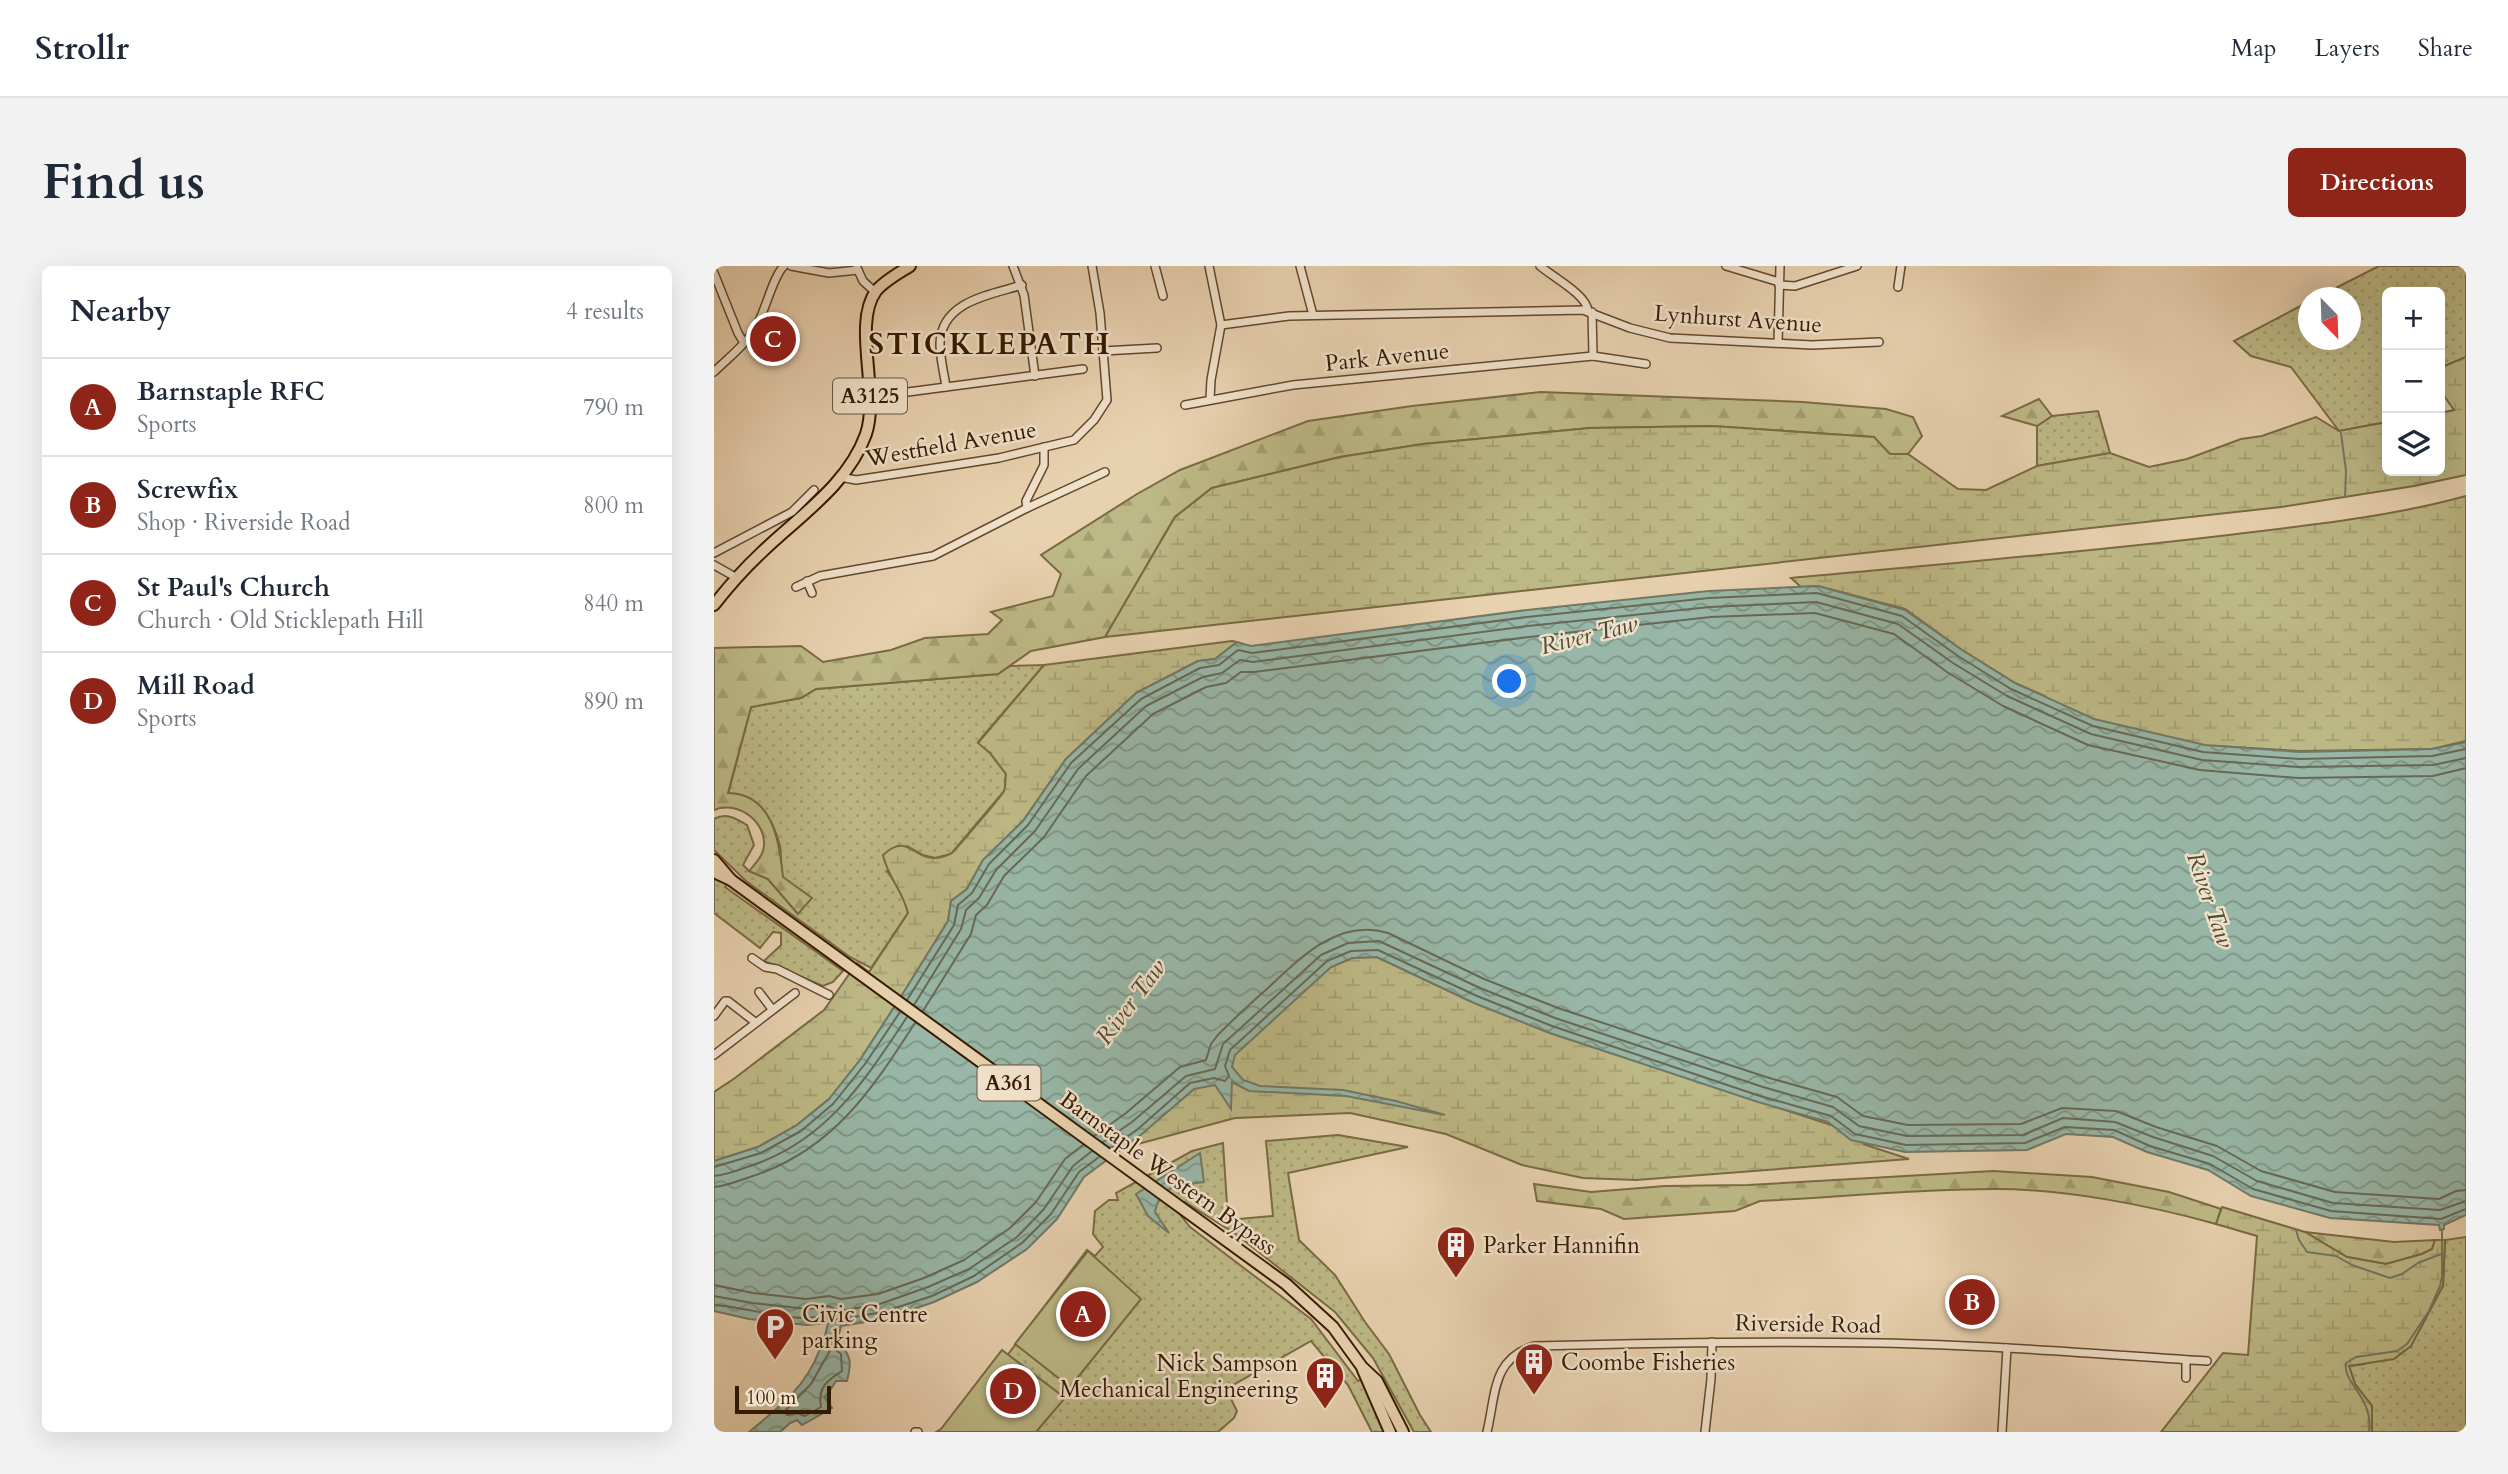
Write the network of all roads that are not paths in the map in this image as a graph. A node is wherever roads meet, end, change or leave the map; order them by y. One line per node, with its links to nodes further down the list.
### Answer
1 (782, 266): 27 (street)
2 (791, 266): 14 (street)
3 (910, 266): 19 (main road)
4 (1013, 266): 17 (street)
5 (1093, 266): 30 (street)
6 (1155, 266): 21 (street)
7 (1209, 266): 25 (street)
8 (1300, 266): 24 (street)
9 (1540, 266): 20 (street)
10 (1726, 266): 16 (street)
11 (1780, 266): 16 (street)
12 (1857, 266): 16 (street)
13 (1901, 266): 18 (street)
14 (858, 268): 19 (street)
15 (714, 273): 27 (street)
16 (1779, 284): 28 (street)
17 (1022, 285): 35 (street); 36 (street)
18 (1898, 287)
19 (875, 292): 37 (main road, A3125)
20 (1574, 292): 22 (street); 23 (street)
21 (1163, 296)
22 (1573, 310): 23 (street, Lynhurst Avenue); 24 (street, Lynhurst Avenue)
23 (1590, 312): 28 (street, Lynhurst Avenue); 31 (street)
24 (1313, 315): 25 (street, Lynhurst Avenue)
25 (1222, 325): 38 (street)
26 (1879, 342): 28 (street, Lynhurst Avenue)
27 (744, 343): 34 (street)
28 (1778, 343)
29 (1157, 348): 30 (street)
30 (1103, 351): 40 (street, Westfield Avenue)
31 (1593, 356): 32 (street, Park Avenue); 38 (street, Park Avenue)
32 (1646, 363)
33 (1083, 369): 35 (street)
34 (714, 372)
35 (1035, 376): 36 (street)
36 (946, 387): 37 (street)
37 (870, 397): 42 (main road, A3125)
38 (1210, 399): 39 (street, Park Avenue)
39 (1185, 405)
40 (1044, 447): 42 (street, Westfield Avenue); 44 (street)
41 (1105, 472): 44 (street)
42 (840, 477): 47 (main road, A3125)
43 (814, 490): 45 (street)
44 (1027, 508): 48 (street)
45 (714, 553)
46 (714, 565): 47 (street)
47 (737, 578): 51 (main road, A3125)
48 (807, 581): 49 (street); 50 (street)
49 (796, 587)
50 (812, 593)
51 (714, 605)
52 (714, 860): 54 (main road, Barnstaple Western Bypass / A361)
53 (714, 872): 54 (main road, Barnstaple Western Bypass / A361)
54 (731, 880): 67 (main road, Barnstaple Western Bypass / A361)
55 (752, 958): 58 (street)
56 (759, 992): 59 (street)
57 (795, 993): 59 (street)
58 (830, 995)
59 (772, 1009): 61 (street)
60 (714, 1016): 61 (street)
61 (755, 1022): 62 (street)
62 (714, 1055)
63 (1712, 1342): 64 (street, Riverside Road); 71 (street, Riverside Road); 72 (street)
64 (2007, 1348): 65 (street, Riverside Road); 73 (street)
65 (2186, 1360): 66 (street, Riverside Road); 68 (street)
66 (2207, 1362)
67 (1362, 1367): 69 (main road, Barnstaple Western Bypass / A361); 70 (main road, Barnstaple Western Bypass / A361)
68 (2186, 1378)
69 (1390, 1432)
70 (1403, 1432)
71 (1487, 1432)
72 (1705, 1432)
73 (2002, 1432)

